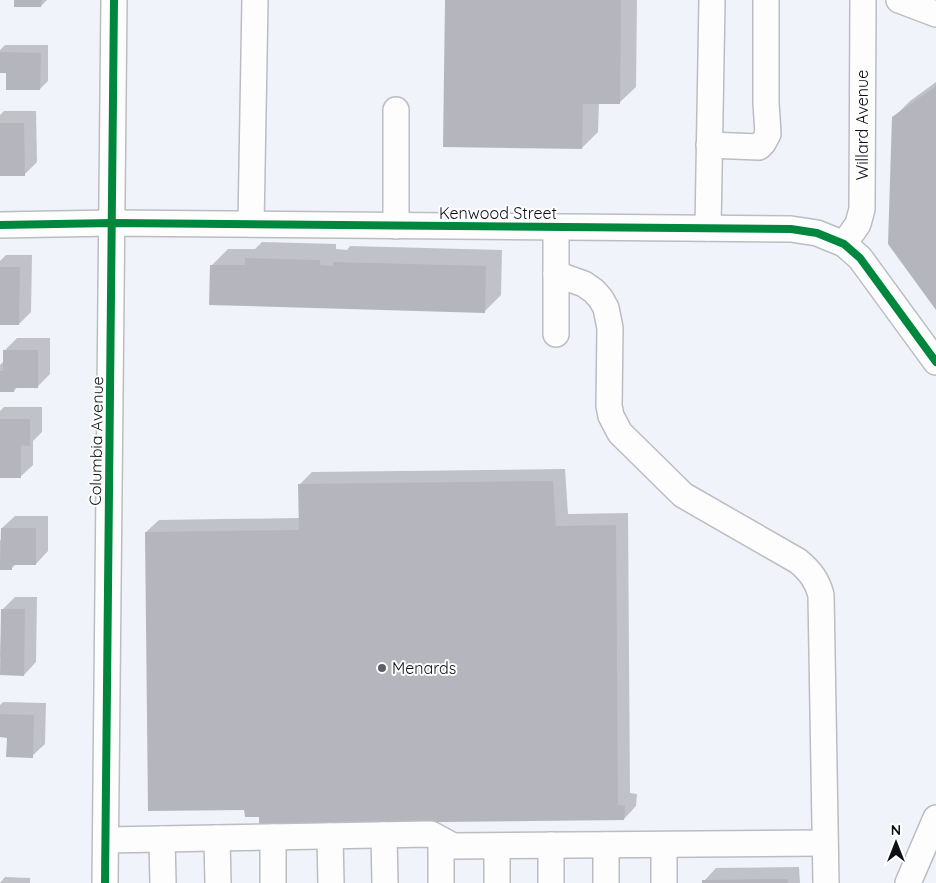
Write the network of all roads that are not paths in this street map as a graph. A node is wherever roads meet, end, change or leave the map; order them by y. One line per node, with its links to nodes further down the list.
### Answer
1 (114, 0): 10 (street, Columbia Avenue)
2 (255, 0): 11 (street)
3 (712, 0): 9 (street)
4 (766, 0): 9 (street)
5 (863, 0): 16 (street, Willard Avenue)
6 (899, 0): 7 (street)
7 (931, 8)
8 (396, 110): 13 (street)
9 (709, 145): 15 (street)
10 (112, 224): 11 (street, Kenwood Street); 12 (street, Kenwood Street); 26 (street, Columbia Avenue)
11 (251, 224): 13 (street, Kenwood Street)
12 (0, 225)
13 (396, 226): 14 (street, Kenwood Street)
14 (556, 227): 15 (street, Kenwood Street); 17 (street)
15 (708, 228): 16 (street, Kenwood Street)
16 (844, 244): 19 (street, Kenwood Street)
17 (556, 274): 18 (street); 28 (street)
18 (556, 334)
19 (936, 362)
20 (936, 818): 45 (street)
21 (384, 835): 22 (street); 27 (street); 38 (street)
22 (330, 836): 23 (street); 37 (street)
23 (274, 837): 24 (street); 36 (street)
24 (217, 838): 25 (street); 35 (street)
25 (162, 839): 26 (street); 34 (street)
26 (106, 840): 33 (street, Columbia Avenue)
27 (441, 840): 31 (street); 39 (street)
28 (825, 843): 30 (street); 44 (street)
29 (606, 845): 30 (street); 32 (street); 42 (street)
30 (664, 845): 43 (street)
31 (497, 846): 32 (street); 40 (street)
32 (551, 846): 41 (street)
33 (105, 883)
34 (163, 883)
35 (218, 883)
36 (273, 883)
37 (331, 883)
38 (385, 883)
39 (442, 883)
40 (497, 883)
41 (551, 883)
42 (606, 883)
43 (664, 883)
44 (826, 883)
45 (908, 883)

